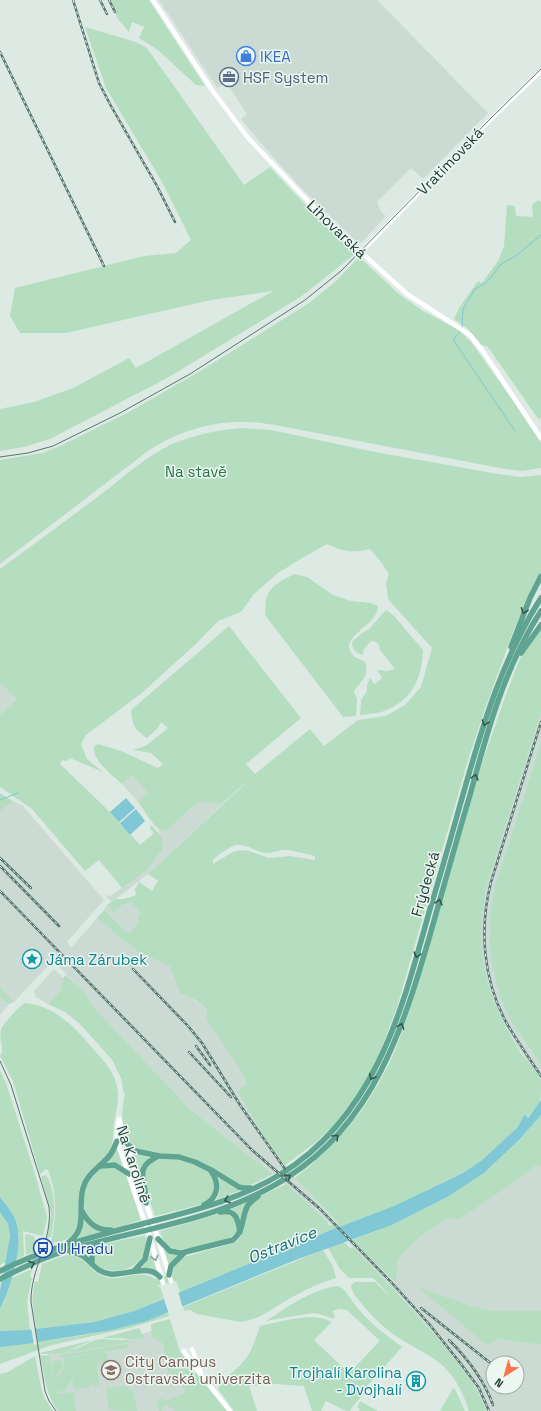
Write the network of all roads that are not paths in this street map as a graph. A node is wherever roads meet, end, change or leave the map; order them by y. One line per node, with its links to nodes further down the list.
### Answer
1 (153, 0): 3 (street, Lihovarská)
2 (541, 71): 3 (street, Vratimovská)
3 (360, 252): 4 (street, Lihovarská)
4 (541, 438)
5 (541, 576): 9 (main road, one-way to 9)
6 (541, 598): 9 (main road, Frýdecká)
7 (541, 611): 10 (main road, Frýdecká)
8 (541, 625): 10 (main road)
9 (497, 686): 14 (main road, Frýdecká, one-way to 14)
10 (504, 687): 14 (main road, Frýdecká, one-way to 10)
11 (117, 1141): 12 (street, Na Karolíně); 15 (main road); 17 (street, Na Karolíně)
12 (125, 1142): 13 (main road); 19 (street, Na Karolíně)
13 (159, 1156): 16 (main road); 19 (main road)
14 (305, 1161): 18 (main road)
15 (100, 1166): 17 (main road); 20 (main road)
16 (207, 1168): 18 (main road); 21 (main road)
17 (129, 1174): 25 (street, Na Karolíně)
18 (264, 1187): 21 (main road, one-way to 21); 22 (main road); 24 (main road)
19 (146, 1203): 26 (street, Na Karolíně)
20 (82, 1211): 23 (main road); 28 (main road)
21 (189, 1212): 23 (main road)
22 (206, 1214): 24 (main road); 27 (main road)
23 (121, 1230): 28 (main road)
24 (240, 1232): 29 (main road)
25 (150, 1238): 32 (main road); 35 (street, Na Karolíně, one-way to 35)
26 (158, 1239): 29 (main road); 33 (street, Na Karolíně)
27 (103, 1241): 28 (main road); 30 (main road)
28 (63, 1249): 30 (main road); 31 (main road); 34 (main road, one-way to 28)
29 (184, 1254): 33 (main road)
30 (92, 1264): 32 (main road)
31 (0, 1271)
32 (134, 1271): 35 (main road)
33 (170, 1278)
34 (0, 1279)
35 (162, 1280)
36 (192, 1349): 38 (street)
37 (184, 1351): 38 (street)
38 (203, 1377): 39 (street)
39 (230, 1411)

